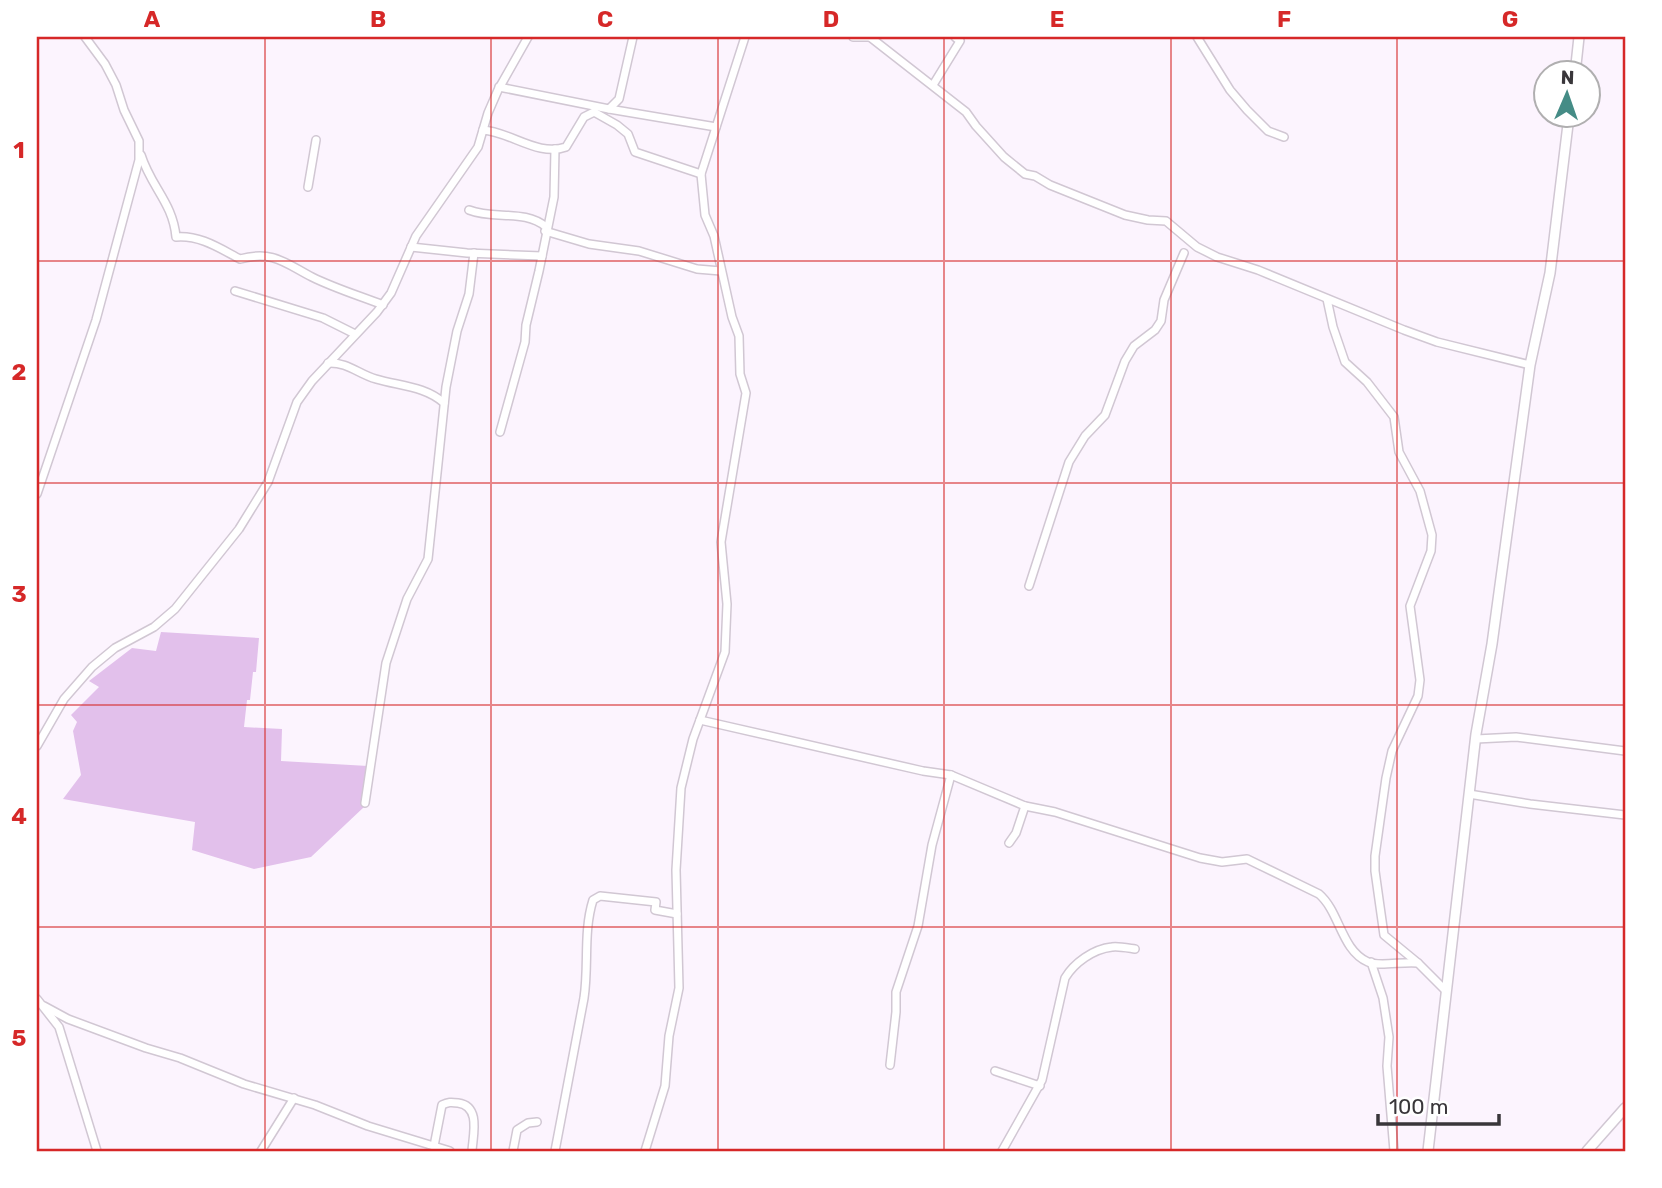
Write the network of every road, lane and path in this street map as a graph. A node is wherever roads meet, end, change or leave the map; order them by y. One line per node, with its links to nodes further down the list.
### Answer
1 (85, 37): 20 (street)
2 (528, 37): 12 (street)
3 (633, 37): 13 (street)
4 (745, 37): 14 (street)
5 (853, 37): 6 (street)
6 (870, 37): 11 (street)
7 (955, 37): 11 (street)
8 (1197, 37): 17 (street)
9 (1579, 37): 10 (street)
10 (1576, 60)
11 (933, 85): 31 (street)
12 (499, 87): 13 (street); 15 (street)
13 (608, 109): 14 (street)
14 (716, 127): 21 (street)
15 (483, 130): 19 (street); 25 (street)
16 (1567, 130): 35 (street)
17 (1284, 137)
18 (316, 140): 22 (street)
19 (555, 149): 21 (street); 24 (street)
20 (140, 151): 32 (street); 39 (street)
21 (701, 174): 29 (street)
22 (309, 187)
23 (469, 210): 24 (street)
24 (546, 229): 28 (street); 29 (street)
25 (411, 247): 26 (street); 32 (street)
26 (474, 253): 28 (street); 36 (street)
27 (1184, 253): 41 (street)
28 (542, 257): 37 (street)
29 (721, 271): 42 (street)
30 (235, 291): 33 (street)
31 (1327, 299): 35 (street); 55 (street)
32 (383, 305): 33 (street)
33 (355, 334): 34 (street)
34 (328, 363): 36 (street); 44 (street)
35 (1530, 365): 43 (street)
36 (444, 403): 48 (street)
37 (500, 432)
38 (37, 467): 39 (street)
39 (46, 469): 40 (street)
40 (37, 494)
41 (1028, 586)
42 (700, 720): 46 (street); 52 (street)
43 (1476, 739): 45 (street); 47 (street)
44 (37, 746)
45 (1625, 751)
46 (951, 775): 49 (street); 59 (street)
47 (1469, 794): 50 (street); 56 (street)
48 (365, 803)
49 (1025, 806): 51 (street); 54 (street)
50 (1625, 815)
51 (1009, 843)
52 (677, 914): 71 (street); 72 (street)
53 (1135, 949): 61 (street)
54 (1371, 962): 55 (street); 74 (street)
55 (1418, 963): 56 (street)
56 (1445, 990): 75 (street)
57 (37, 999): 58 (street)
58 (44, 1006): 62 (street); 66 (street)
59 (890, 1065)
60 (995, 1071): 61 (street)
61 (1040, 1086): 73 (street)
62 (294, 1098): 65 (street); 67 (street)
63 (1625, 1108): 76 (street)
64 (537, 1122): 70 (street)
65 (434, 1146): 68 (street); 69 (street)
66 (97, 1151)
67 (261, 1151)
68 (450, 1151)
69 (472, 1151)
70 (513, 1151)
71 (555, 1151)
72 (645, 1151)
73 (1002, 1151)
74 (1394, 1151)
75 (1428, 1151)
76 (1587, 1151)

